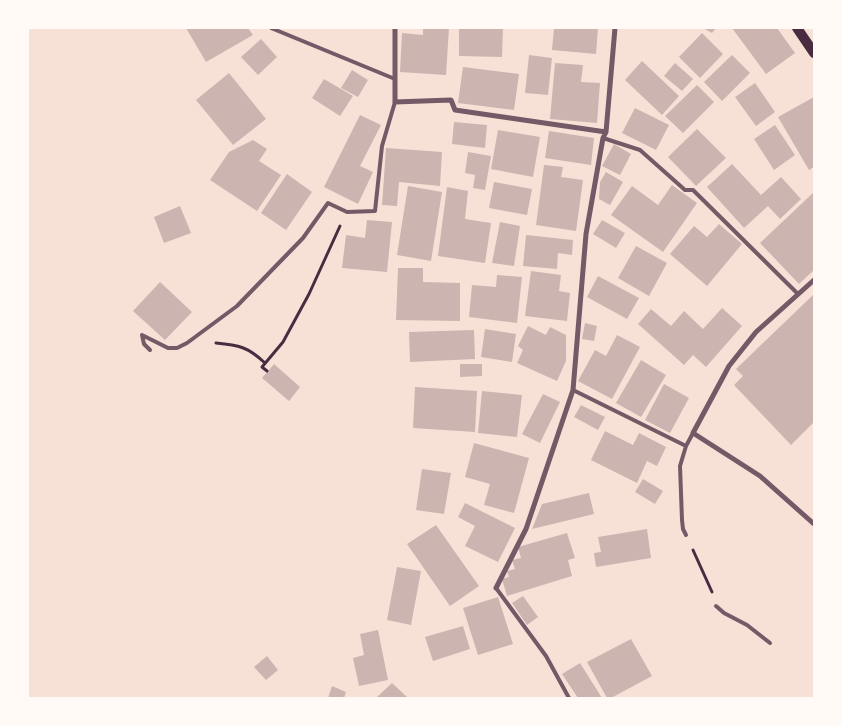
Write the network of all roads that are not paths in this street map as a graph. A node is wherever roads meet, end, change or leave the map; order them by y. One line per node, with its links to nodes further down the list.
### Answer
1 (271, 28): 6 (lane)
2 (395, 28): 6 (street)
3 (615, 28): 8 (street)
4 (797, 28): 5 (main road)
5 (814, 53)
6 (395, 79): 7 (street)
7 (395, 102): 8 (street); 12 (lane)
8 (606, 132): 9 (street)
9 (604, 138): 11 (lane); 13 (street)
10 (814, 280): 11 (street)
11 (798, 294): 14 (street)
12 (150, 350)
13 (573, 390): 15 (lane); 18 (street)
14 (693, 433): 15 (lane); 16 (street)
15 (686, 446): 17 (lane)
16 (814, 524)
17 (686, 536)
18 (496, 588): 21 (lane)
19 (716, 606): 20 (lane)
20 (770, 643)
21 (569, 698)

